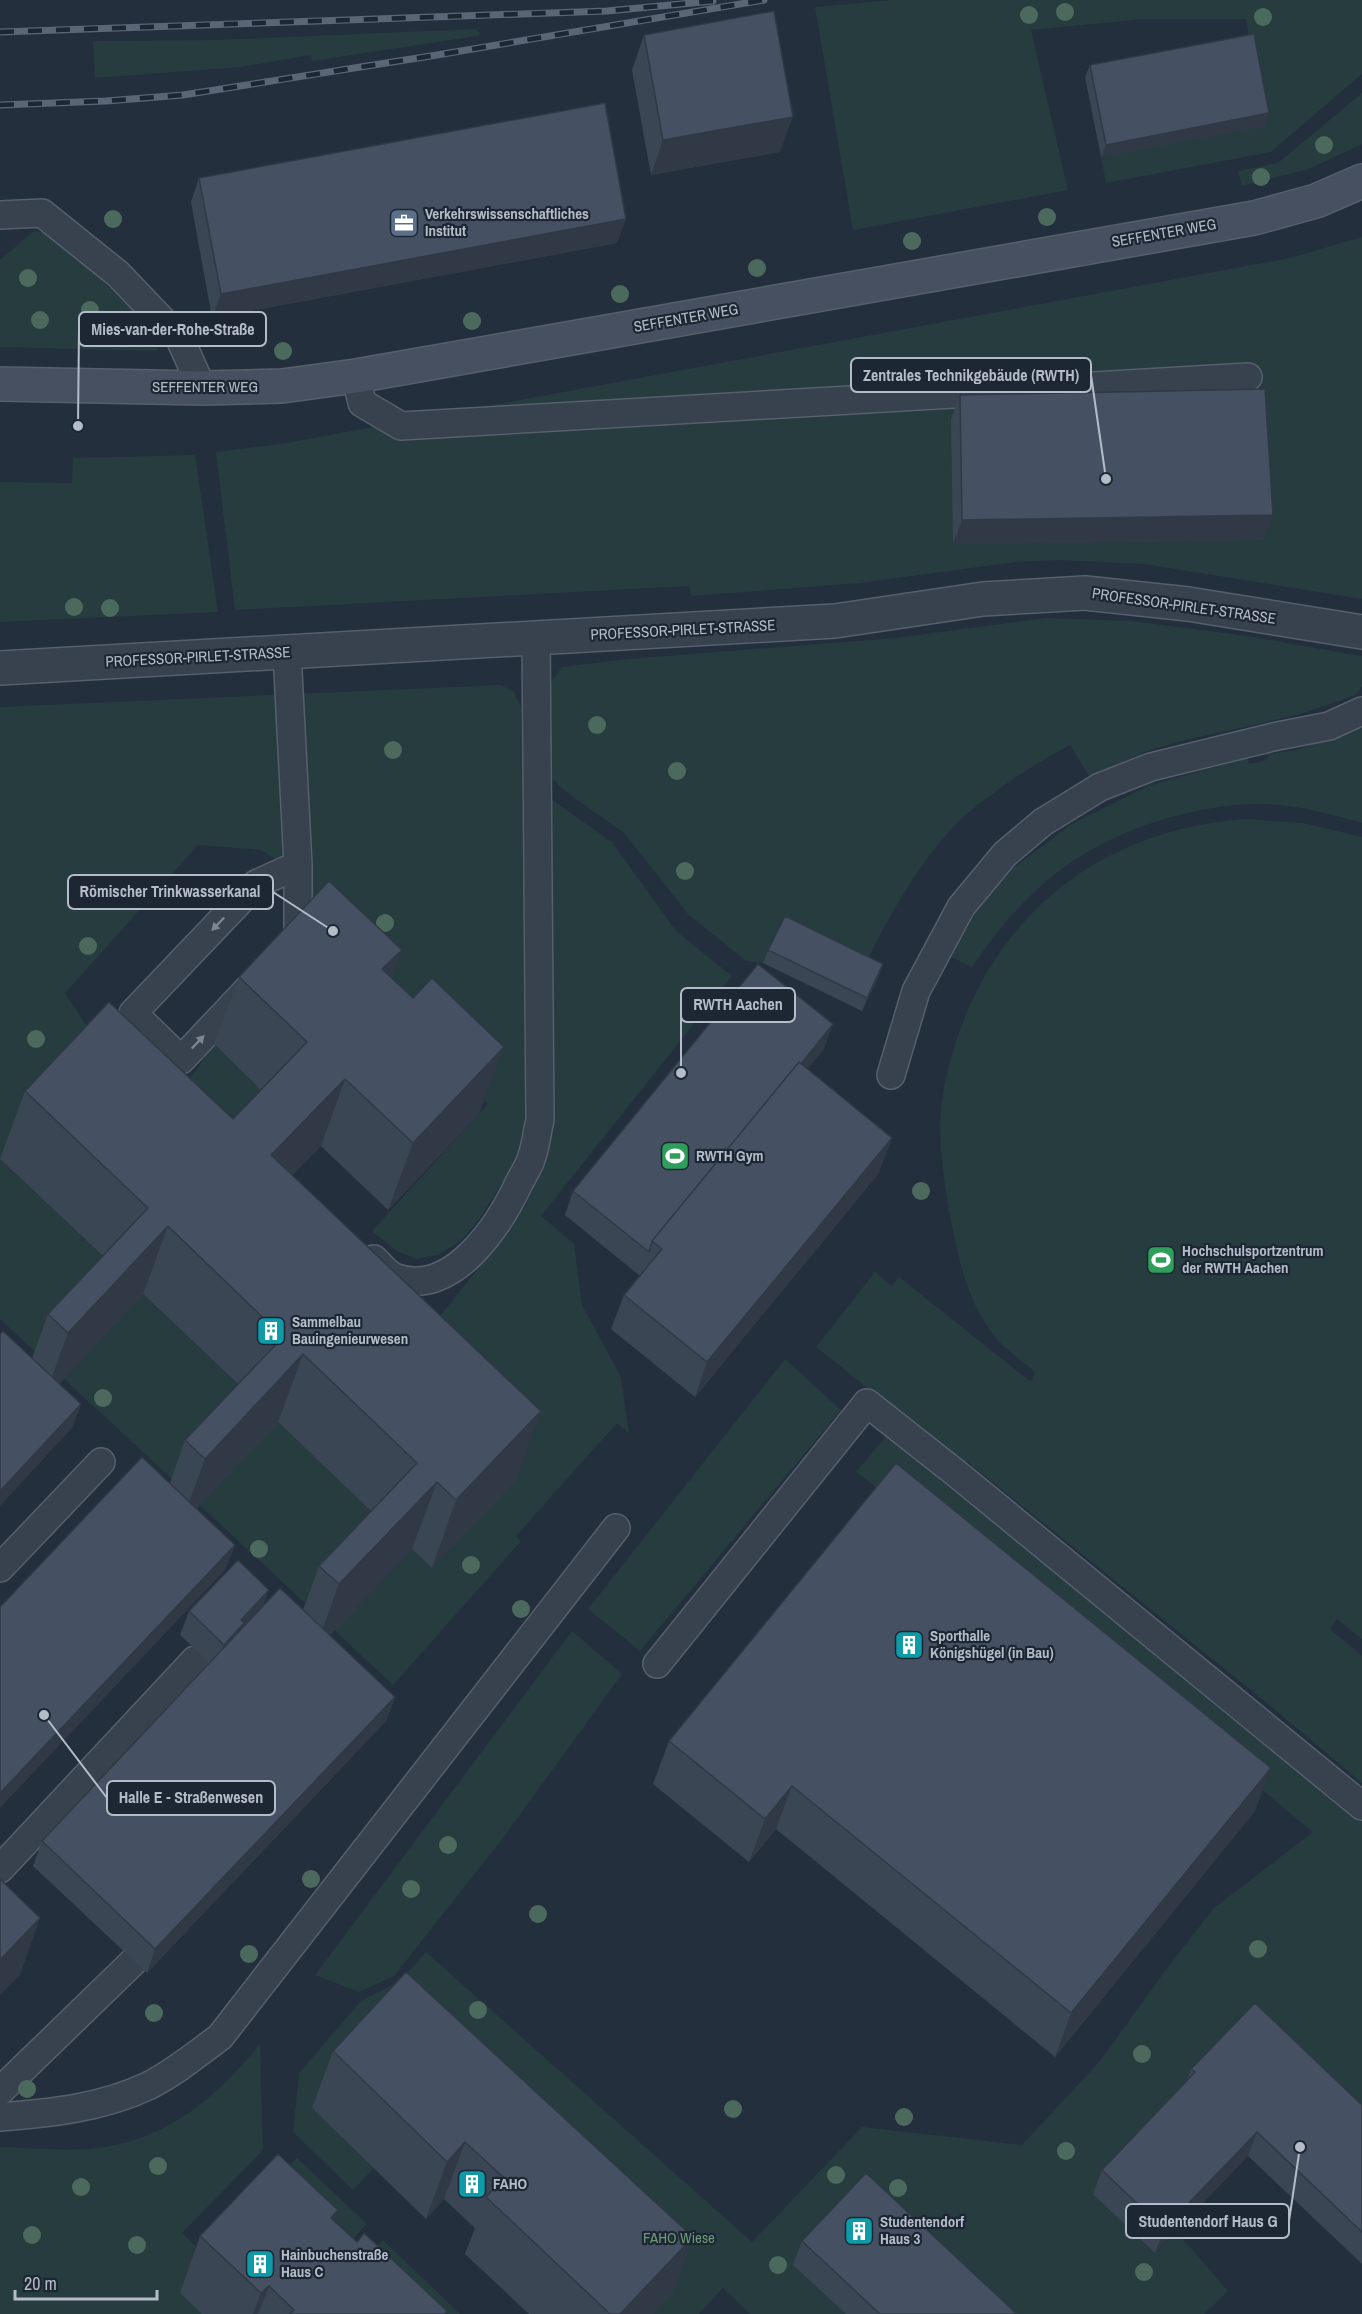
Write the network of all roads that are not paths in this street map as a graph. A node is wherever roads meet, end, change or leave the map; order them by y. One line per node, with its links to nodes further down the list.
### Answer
1 (1362, 181): 3 (street, SEFFENTER WEG)
2 (0, 215): 6 (lane)
3 (356, 376): 4 (lane); 6 (street, SEFFENTER WEG)
4 (1248, 377)
5 (0, 384): 6 (street, SEFFENTER WEG)
6 (202, 388)
7 (1362, 632): 8 (street, PROFESSOR-PIRLET-STRASSE)
8 (536, 638): 9 (street, PROFESSOR-PIRLET-STRASSE); 14 (lane)
9 (287, 652): 10 (street, PROFESSOR-PIRLET-STRASSE); 12 (lane)
10 (0, 668)
11 (1362, 711): 13 (lane)
12 (298, 865): 12 (lane, one-way to 12)
13 (891, 1075)
14 (353, 1239)
15 (100, 1462): 17 (lane)
16 (616, 1528): 24 (lane)
17 (0, 1568)
18 (195, 1660): 21 (lane)
19 (657, 1664): 20 (lane)
20 (1362, 1806)
21 (0, 1869)
22 (134, 1961): 23 (lane)
23 (0, 2091)
24 (0, 2117)

